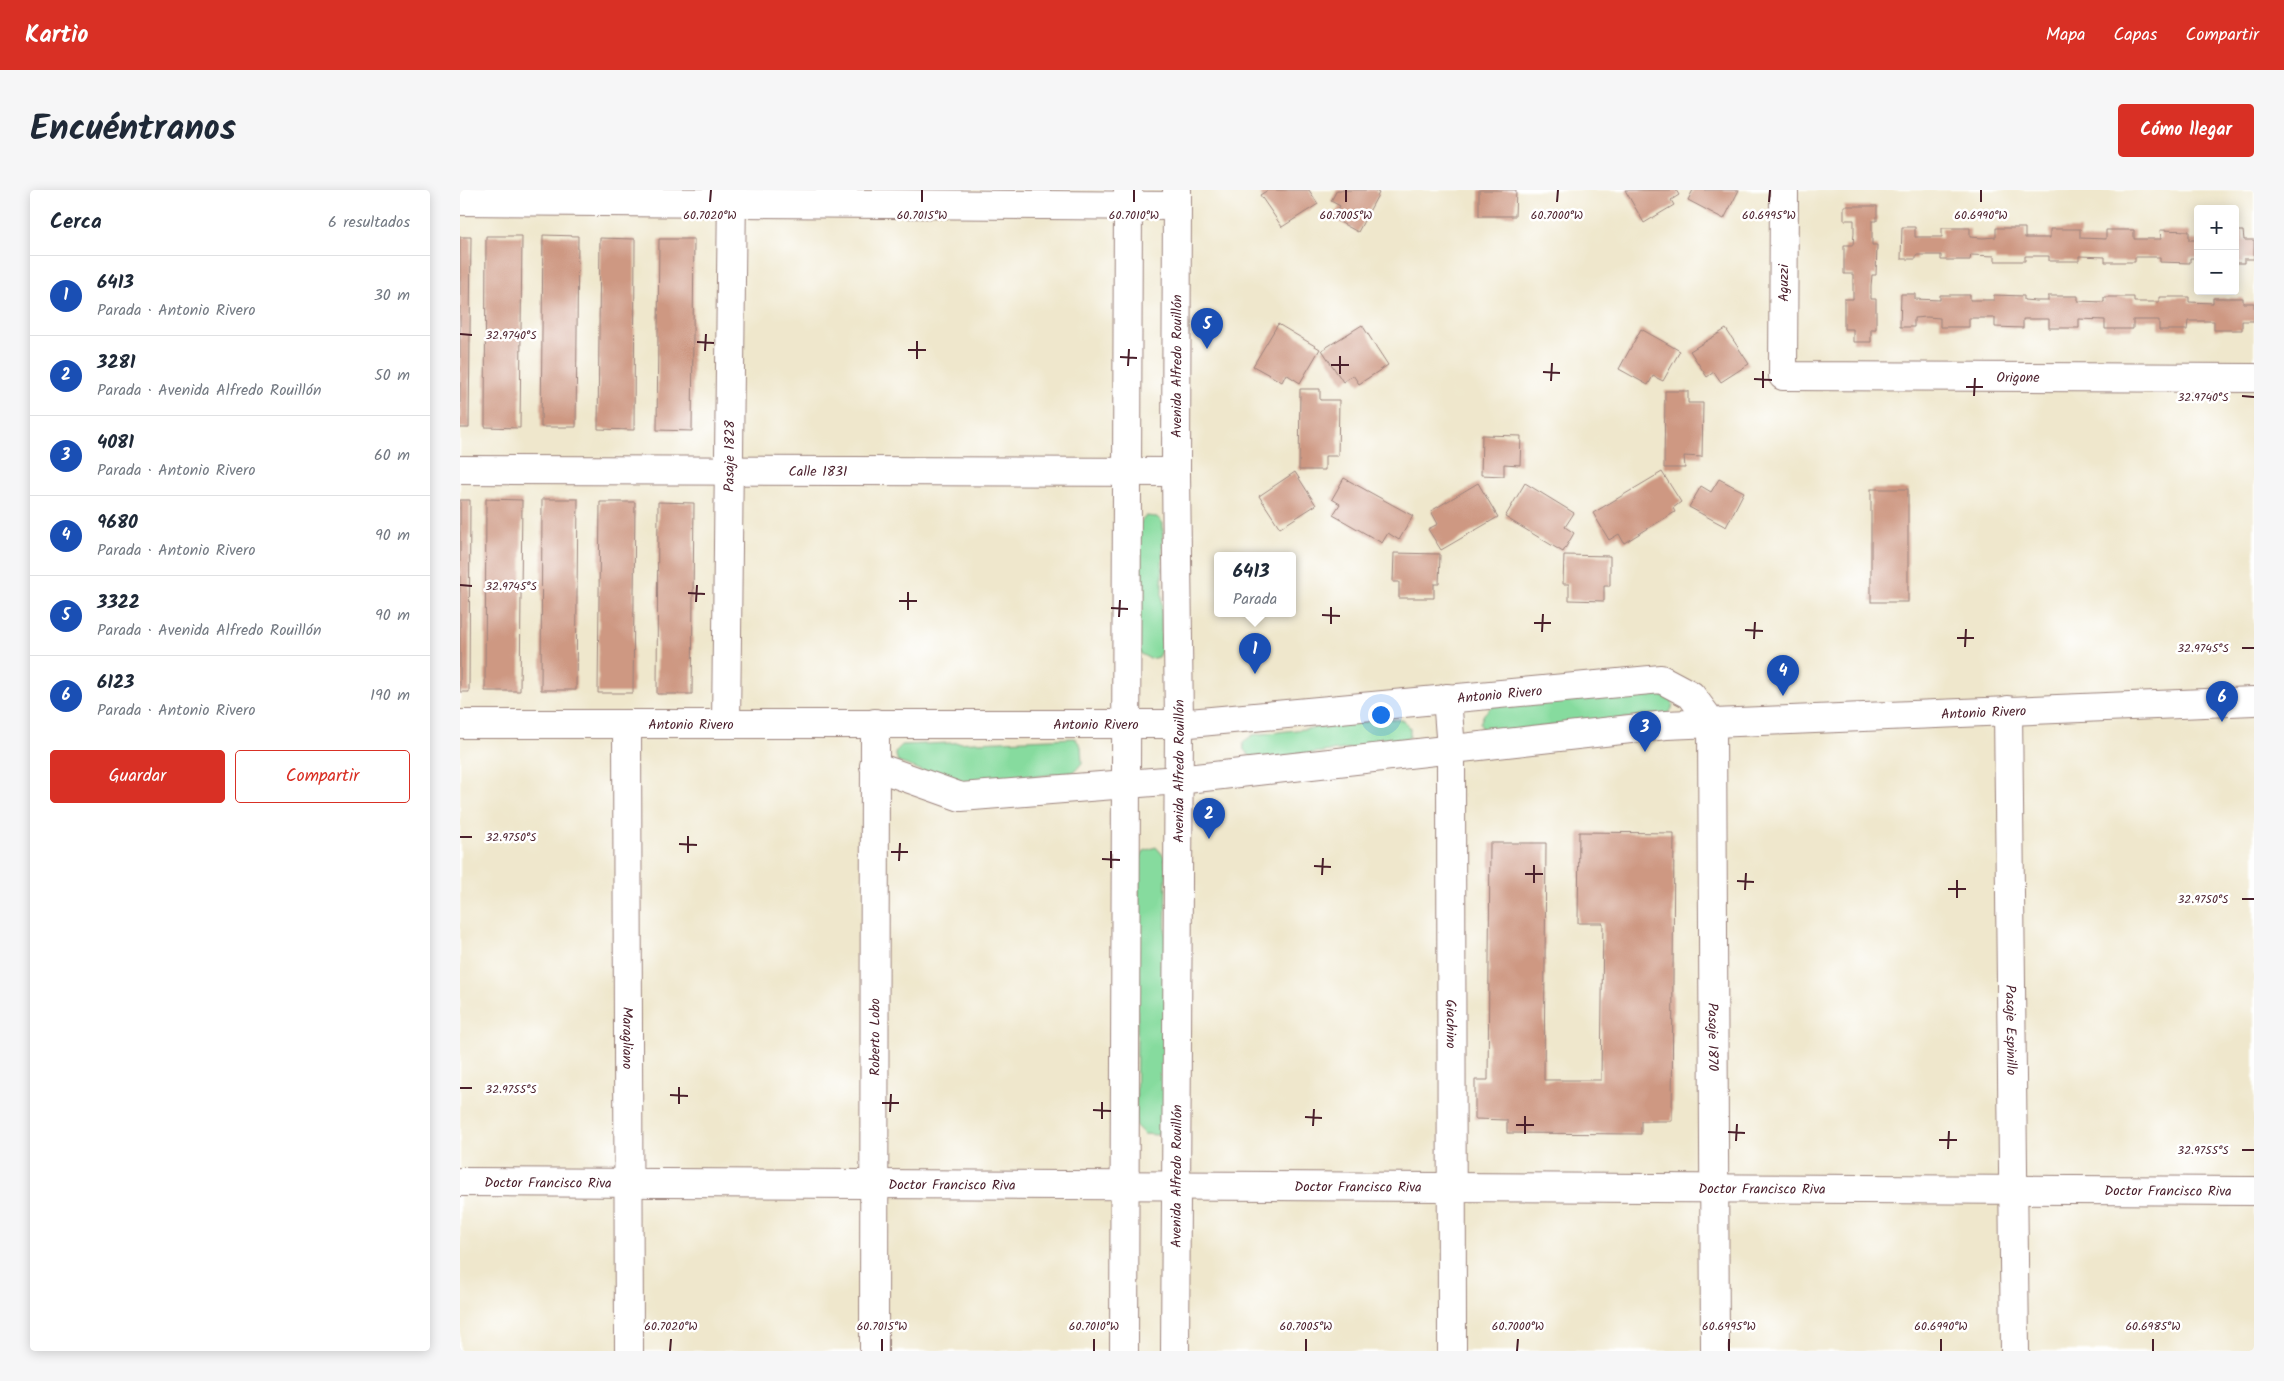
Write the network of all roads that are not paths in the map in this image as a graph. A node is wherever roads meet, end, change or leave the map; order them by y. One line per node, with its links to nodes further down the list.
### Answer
1 (1784, 190): 6 (street, Aguzzi)
2 (732, 196): 3 (street); 5 (street); 9 (street, Pasaje 1828)
3 (1128, 198): 4 (street); 10 (street)
4 (1176, 198): 11 (street, Avenida Alfredo Rouillón)
5 (460, 201)
6 (1783, 376): 7 (street, Origone)
7 (2254, 378)
8 (460, 470): 9 (street, Calle 1831)
9 (729, 471): 10 (street, Calle 1831); 20 (street, Pasaje 1828)
10 (1127, 472): 11 (street, Calle 1831); 17 (street)
11 (1176, 472): 21 (street, Avenida Alfredo Rouillón)
12 (1447, 698): 15 (street, Antonio Rivero); 21 (street, Antonio Rivero); 22 (street, Giachino)
13 (2254, 701): 14 (street, Antonio Rivero)
14 (2008, 710): 15 (street, Antonio Rivero); 33 (street, Pasaje Espinillo)
15 (1712, 722): 22 (street, Antonio Rivero); 32 (street, Pasaje 1870)
16 (875, 723): 17 (street, Antonio Rivero); 20 (street, Antonio Rivero); 23 (street, Roberto Lobo)
17 (1127, 723): 21 (street, Antonio Rivero); 25 (street)
18 (460, 724): 19 (street, Antonio Rivero)
19 (627, 724): 20 (street, Antonio Rivero); 27 (street, Maragliano)
20 (726, 724)
21 (1179, 724): 24 (street, Avenida Alfredo Rouillón)
22 (1451, 749): 24 (street, Antonio Rivero); 31 (street, Giachino)
23 (874, 766): 25 (street, Antonio Rivero); 28 (street, Roberto Lobo)
24 (1178, 780): 25 (street, Antonio Rivero); 30 (street, Avenida Alfredo Rouillón)
25 (1126, 784): 29 (street)
26 (460, 1182): 27 (street, Doctor Francisco Riva)
27 (629, 1183): 28 (street, Doctor Francisco Riva); 35 (street, Maragliano)
28 (873, 1184): 29 (street, Doctor Francisco Riva); 36 (street, Roberto Lobo)
29 (1125, 1186): 30 (street, Doctor Francisco Riva); 37 (street)
30 (1176, 1186): 31 (street, Doctor Francisco Riva); 38 (street, Avenida Alfredo Rouillón)
31 (1451, 1187): 32 (street, Doctor Francisco Riva); 39 (street, Giachino)
32 (1713, 1188): 33 (street, Doctor Francisco Riva); 40 (street, Pasaje 1870)
33 (2013, 1190): 34 (street, Doctor Francisco Riva); 41 (street, Pasaje Espinillo)
34 (2254, 1191)
35 (629, 1351)
36 (874, 1351)
37 (1124, 1351)
38 (1175, 1351)
39 (1452, 1351)
40 (1715, 1351)
41 (2015, 1351)

